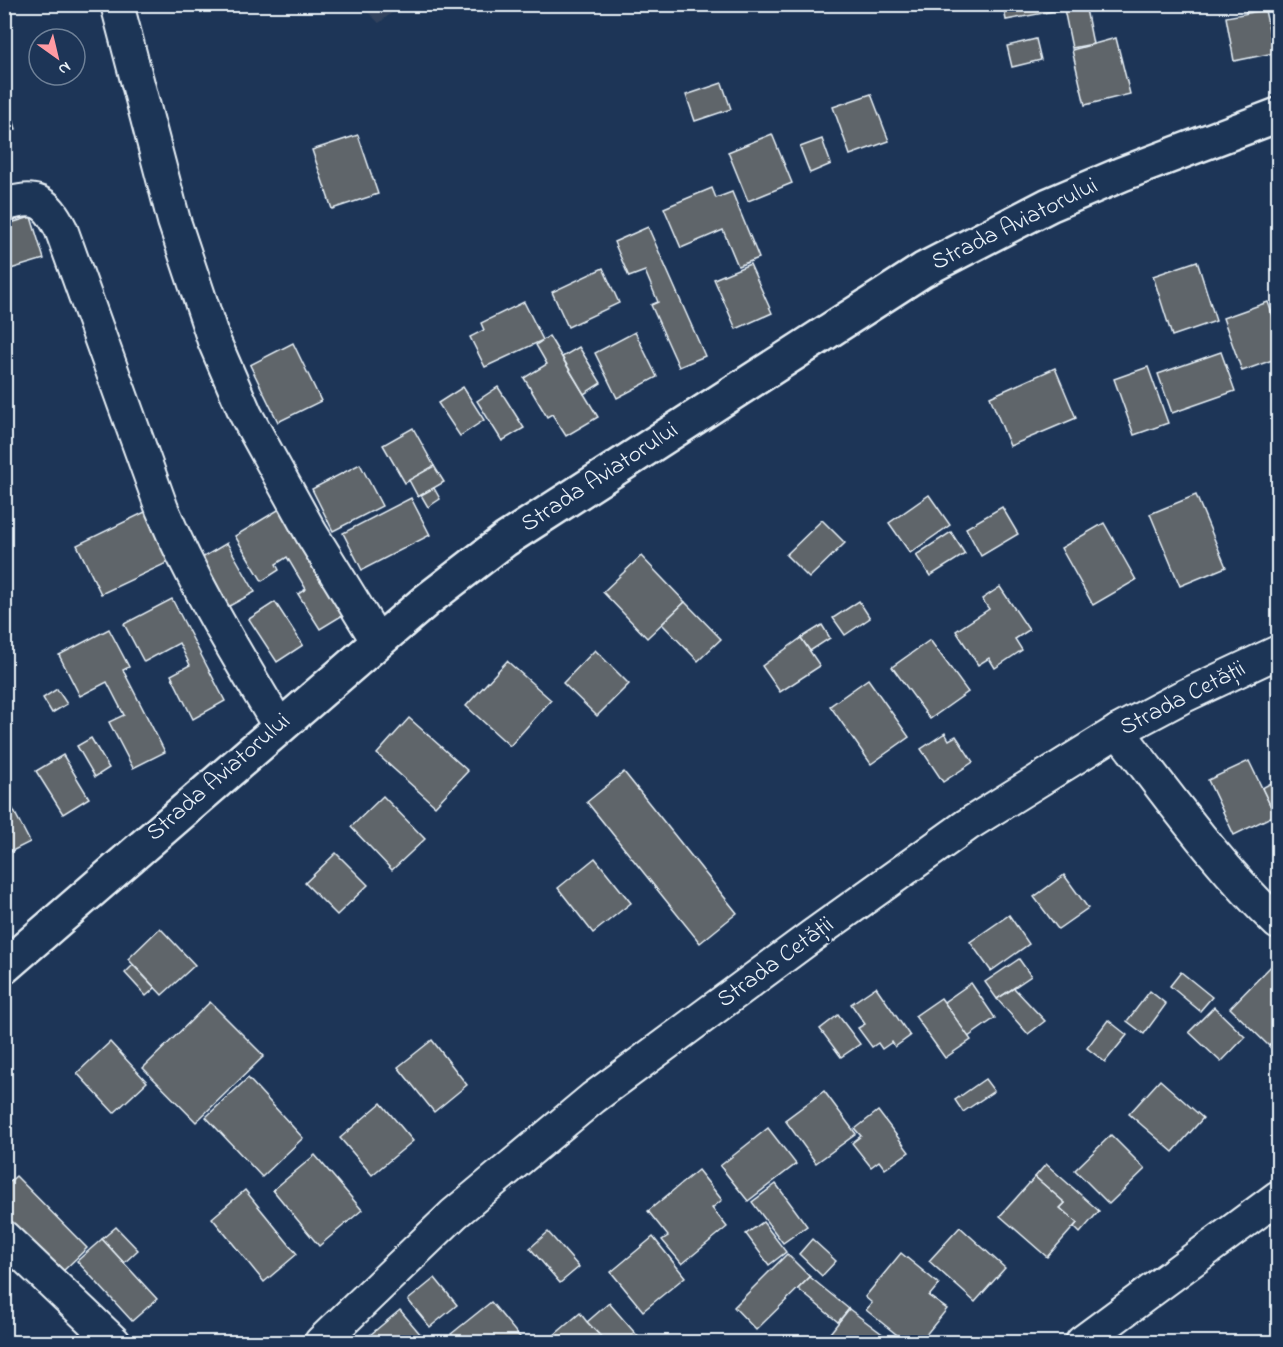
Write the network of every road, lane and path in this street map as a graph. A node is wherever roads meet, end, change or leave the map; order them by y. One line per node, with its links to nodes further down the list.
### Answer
1 (117, 4): 4 (street)
2 (1278, 116): 4 (main road, Strada Aviatorului)
3 (4, 205): 6 (street)
4 (378, 642): 6 (main road, Strada Aviatorului)
5 (1278, 652): 7 (street, Strada Cetății)
6 (279, 726): 9 (main road, Strada Aviatorului)
7 (1118, 730): 8 (street); 13 (street, Strada Cetății)
8 (1278, 923)
9 (4, 967)
10 (1278, 1197): 14 (street)
11 (4, 1237): 12 (street)
12 (114, 1342)
13 (321, 1342)
14 (1082, 1342)

